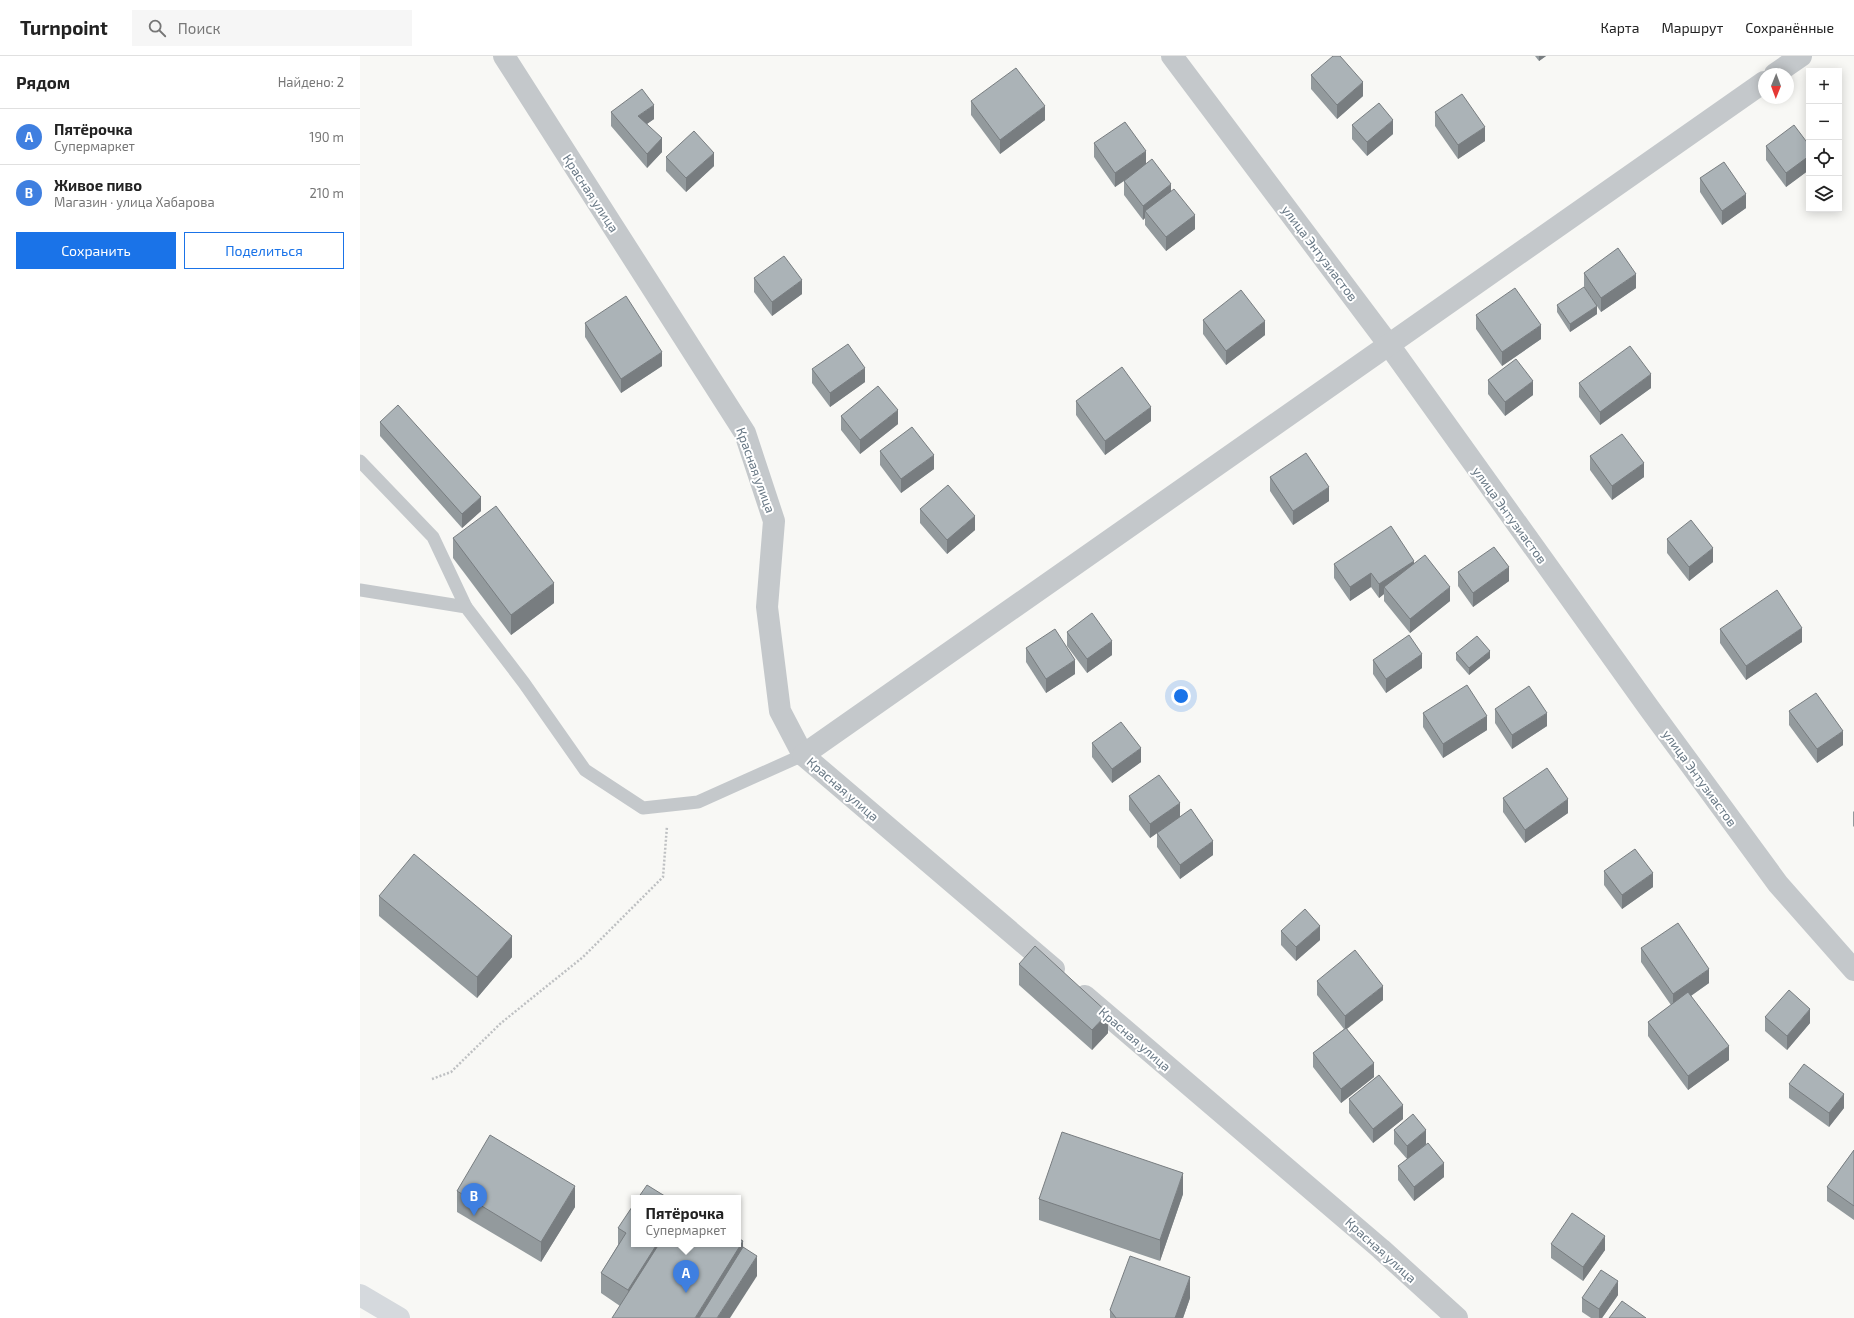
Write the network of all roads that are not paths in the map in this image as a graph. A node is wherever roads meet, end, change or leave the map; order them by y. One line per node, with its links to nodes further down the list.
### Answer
1 (504, 56): 10 (street, Красная улица)
2 (1172, 56): 6 (street, улица Энтузиастов)
3 (1801, 56): 4 (street)
4 (1784, 68)
5 (1758, 86): 6 (street)
6 (1389, 345): 10 (street); 11 (street, улица Энтузиастов)
7 (360, 461): 9 (lane)
8 (360, 590): 9 (lane)
9 (466, 607): 10 (lane)
10 (803, 755): 14 (street, Красная улица)
11 (1854, 970)
12 (360, 1295): 13 (main road)
13 (398, 1318)
14 (1457, 1318)

